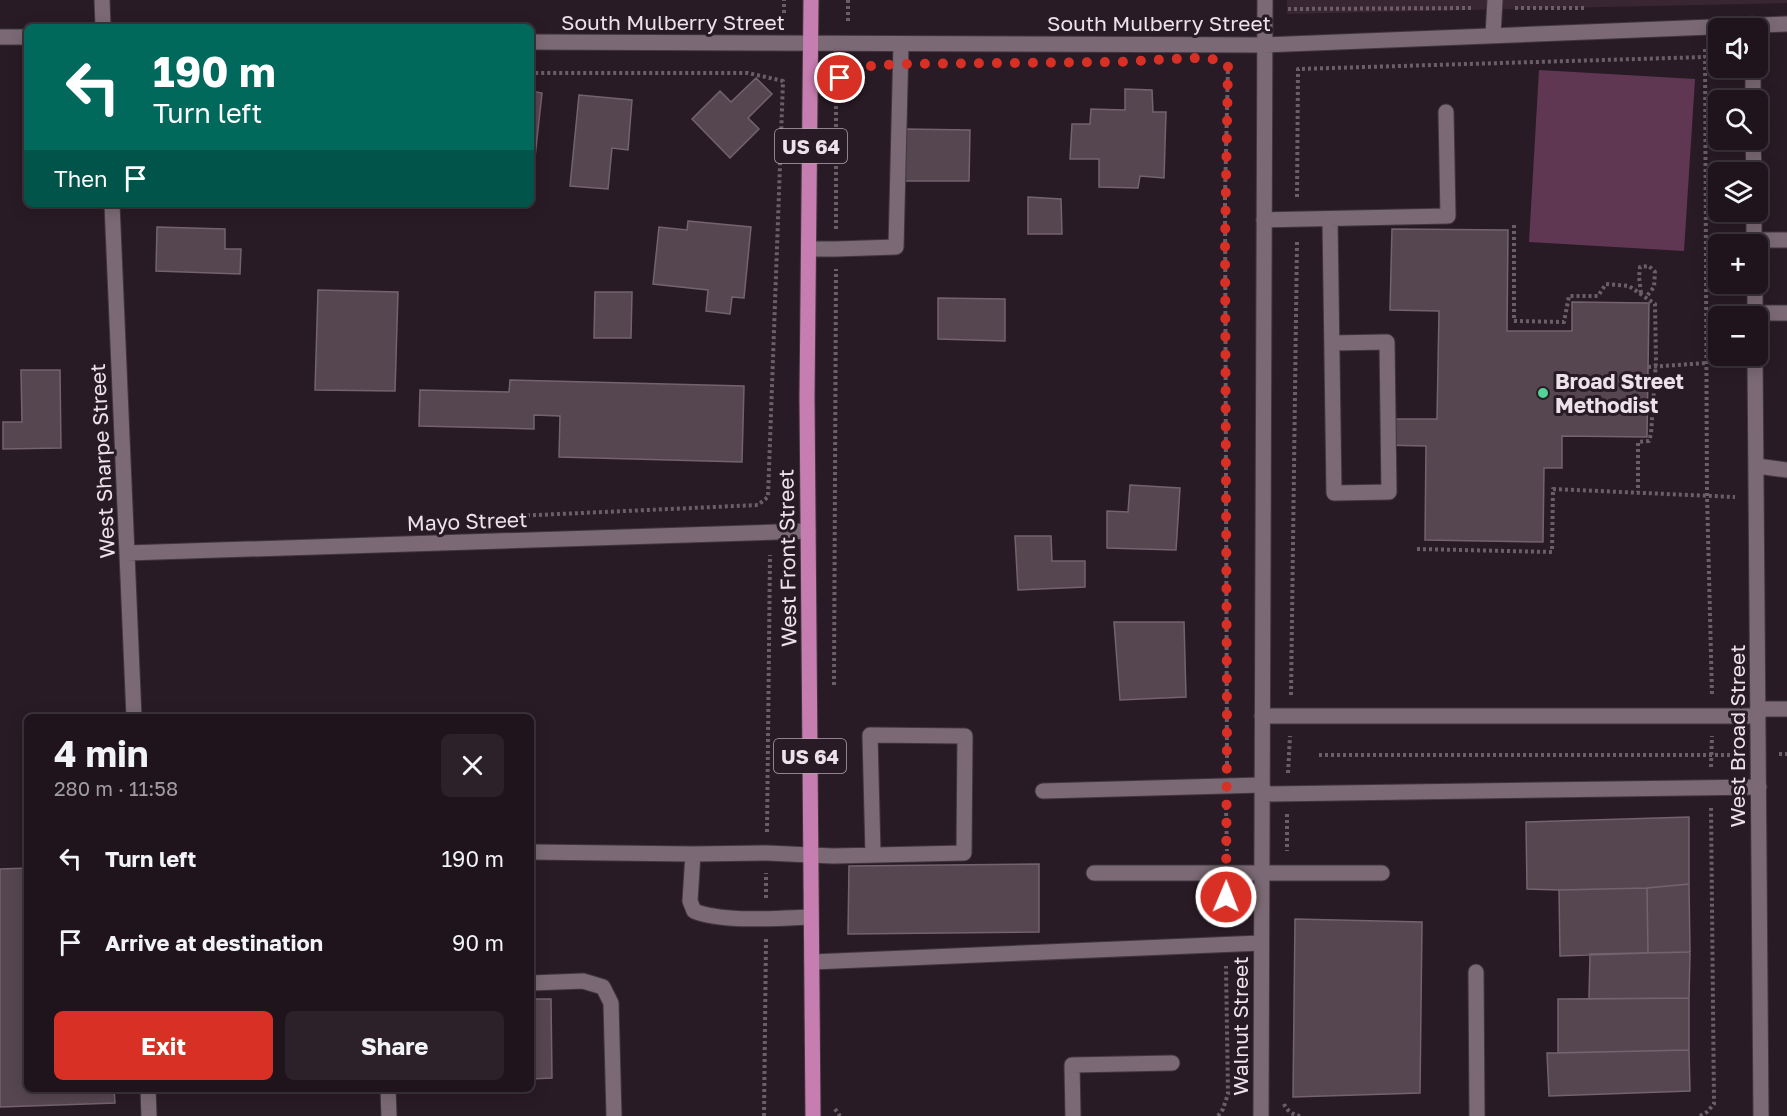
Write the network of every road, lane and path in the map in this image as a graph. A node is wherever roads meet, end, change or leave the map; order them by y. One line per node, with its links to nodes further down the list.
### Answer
1 (102, 0): 9 (street)
2 (784, 0): 7 (path)
3 (811, 0): 17 (main road, West Front Street / US 64)
4 (848, 0): 8 (path)
5 (1265, 0): 19 (street, Walnut Street)
6 (1495, 0): 13 (street)
7 (784, 13)
8 (848, 21)
9 (104, 24)
10 (1787, 24): 11 (street, South Mulberry Street)
11 (1768, 25)
12 (1705, 26): 13 (street, South Mulberry Street); 20 (path)
13 (1493, 35): 19 (street, South Mulberry Street)
14 (0, 37): 15 (street)
15 (24, 37)
16 (534, 42): 17 (street, South Mulberry Street)
17 (812, 44): 18 (street, South Mulberry Street); 32 (main road, West Front Street / US 64)
18 (901, 44): 19 (street, South Mulberry Street); 22 (street)
19 (1265, 45): 28 (street, Walnut Street)
20 (1705, 57): 26 (path); 38 (path)
21 (1220, 62): 62 (path)
22 (901, 64): 33 (path); 33 (street)
23 (534, 73): 47 (path)
24 (1446, 112): 27 (street)
25 (112, 207): 51 (street, West Sharpe Street)
26 (1297, 219): 27 (street); 28 (street); 57 (path)
27 (1330, 219): 37 (street)
28 (1264, 220): 56 (street, Walnut Street)
29 (1514, 225): 34 (path)
30 (1787, 240): 31 (street)
31 (1768, 241)
32 (809, 249): 33 (street); 48 (main road, West Front Street / US 64)
33 (836, 249): 52 (path)
34 (1644, 295): 34 (path); 41 (path)
35 (1787, 313): 36 (street)
36 (1768, 314)
37 (1332, 343): 37 (street)
38 (1706, 363): 41 (path); 45 (path)
39 (1755, 366): 42 (street, West Broad Street)
40 (1648, 367): 41 (path)
41 (1656, 368): 44 (path)
42 (1756, 466): 43 (street); 46 (street, West Broad Street)
43 (1787, 470)
44 (1638, 492): 45 (path); 49 (path)
45 (1707, 495): 46 (path); 58 (path)
46 (1757, 498): 54 (street, West Broad Street)
47 (506, 516)
48 (808, 531): 51 (street, Mayo Street); 72 (main road, West Front Street / US 64)
49 (1417, 549)
50 (770, 552): 69 (path)
51 (127, 553): 55 (street, West Sharpe Street)
52 (834, 693)
53 (1787, 709): 54 (street)
54 (1758, 713): 58 (street); 61 (street, West Broad Street)
55 (134, 714)
56 (1262, 716): 57 (street); 65 (street, Walnut Street)
57 (1291, 716): 58 (street); 67 (path)
58 (1713, 716): 60 (path)
59 (1319, 755): 60 (path)
60 (1711, 755): 61 (path); 64 (path)
61 (1758, 755): 63 (street, West Broad Street)
62 (1226, 786): 65 (street); 66 (street); 74 (path)
63 (1759, 787): 64 (street); 102 (street, West Broad Street)
64 (1711, 788): 67 (street); 101 (path)
65 (1262, 790): 67 (street); 75 (street, Walnut Street)
66 (1043, 791)
67 (1287, 794): 76 (path)
68 (534, 852): 70 (street)
69 (766, 853): 70 (street); 72 (street); 79 (path)
70 (693, 854): 79 (street)
71 (873, 854): 71 (street); 72 (street)
72 (811, 855): 78 (main road, West Front Street / US 64)
73 (1094, 873): 74 (street)
74 (1227, 873): 75 (street); 81 (path)
75 (1262, 873): 76 (street); 80 (street, Walnut Street)
76 (1287, 873): 77 (street)
77 (1382, 873)
78 (811, 917): 79 (street); 82 (main road, West Front Street / US 64)
79 (766, 918): 93 (path)
80 (1261, 943): 81 (street); 98 (street, Walnut Street)
81 (1225, 945): 82 (street); 97 (path)
82 (812, 962): 94 (main road, West Front Street / US 64)
83 (1476, 972): 100 (street)
84 (534, 983): 92 (street)
85 (1172, 1063): 96 (street)
86 (148, 1092): 90 (street)
87 (388, 1092): 91 (street)
88 (1282, 1101): 99 (path)
89 (834, 1102): 95 (path)
90 (149, 1116)
91 (389, 1116)
92 (614, 1116)
93 (764, 1116)
94 (813, 1116)
95 (840, 1116)
96 (1073, 1116)
97 (1218, 1116)
98 (1261, 1116)
99 (1302, 1116)
100 (1477, 1116)
101 (1700, 1116)
102 (1761, 1116)

